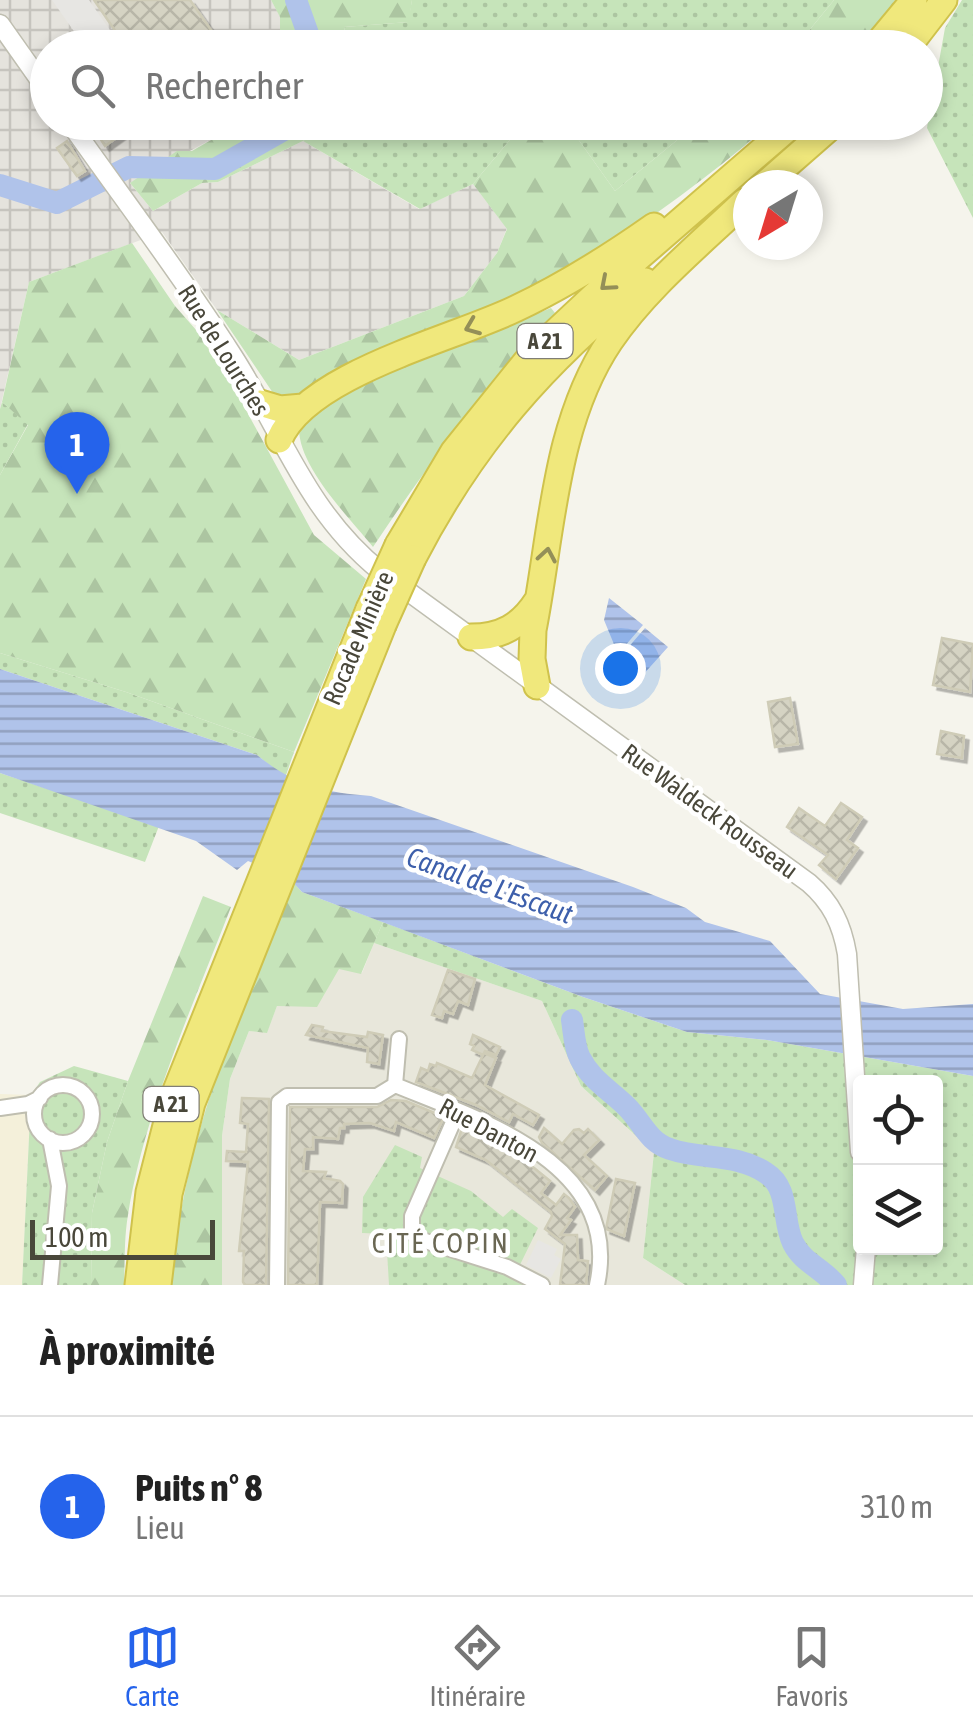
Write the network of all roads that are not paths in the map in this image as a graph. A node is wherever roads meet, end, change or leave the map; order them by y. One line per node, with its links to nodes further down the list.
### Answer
1 (914, 0): 4 (highway)
2 (944, 0): 5 (highway)
3 (0, 24): 6 (street)
4 (889, 30)
5 (921, 30)
6 (30, 66)
7 (81, 140): 15 (street, Rue de Lourches)
8 (774, 140): 10 (highway, Rocade Minière / A 21)
9 (815, 140): 11 (highway, Rocade Minière / A 21)
10 (738, 170)
11 (781, 170)
12 (733, 174): 16 (highway, one-way to 16); 18 (highway, Rocade Minière / A 21, one-way to 18)
13 (733, 210): 18 (highway, Rocade Minière / A 21)
14 (733, 214): 20 (highway, one-way to 14)
15 (260, 403): 16 (highway); 17 (street, Rue de Lourches)
16 (303, 407): 17 (highway)
17 (279, 440): 19 (street, Rue de Lourches)
18 (406, 552): 23 (highway, Rocade Minière / A 21, bridge)
19 (383, 573): 21 (street, Rue Waldeck Rousseau)
20 (540, 598): 21 (highway); 22 (highway)
21 (471, 638): 22 (street, Rue Waldeck Rousseau)
22 (538, 686): 25 (street, Rue Waldeck Rousseau)
23 (247, 936): 36 (highway, Rocade Minière / A 21); 37 (highway, Rocade Minière / A 21)
24 (399, 1039): 26 (street)
25 (856, 1075)
26 (396, 1085): 29 (street, Rue Danton); 38 (street)
27 (40, 1098): 28 (street); 30 (street); 31 (street)
28 (0, 1110): 30 (street)
29 (458, 1110): 39 (street); 40 (street, Rue Danton)
30 (37, 1126): 32 (street)
31 (79, 1138): 32 (street); 33 (street)
32 (50, 1139): 33 (street)
33 (59, 1186): 35 (street)
34 (865, 1255): 41 (street)
35 (50, 1285)
36 (138, 1285)
37 (158, 1285)
38 (277, 1285)
39 (542, 1285)
40 (597, 1285)
41 (863, 1285)

